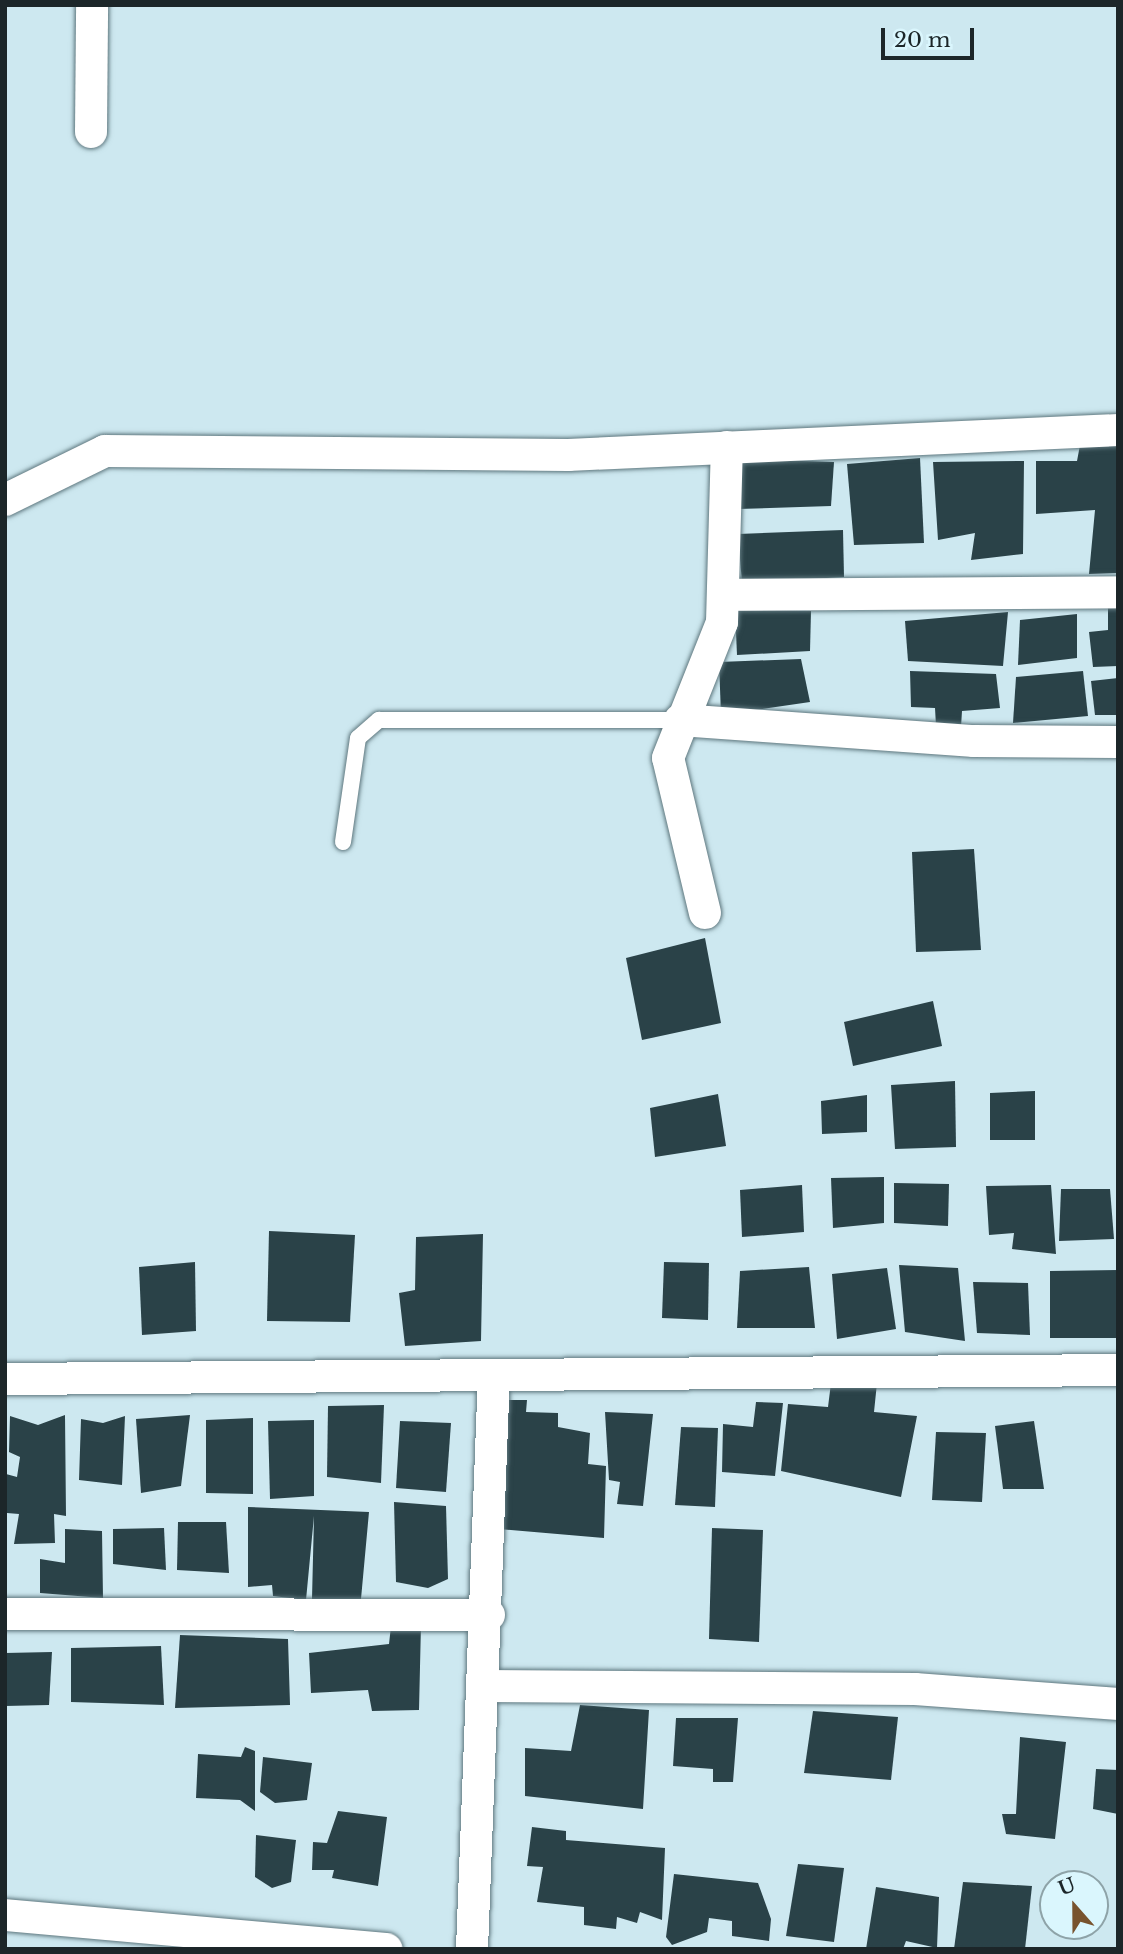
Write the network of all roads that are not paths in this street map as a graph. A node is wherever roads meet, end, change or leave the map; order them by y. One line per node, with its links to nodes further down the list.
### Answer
1 (92, 5): 2 (street)
2 (92, 132)
3 (1118, 430): 4 (street)
4 (727, 447): 5 (street); 7 (street)
5 (5, 500)
6 (1118, 592): 7 (street)
7 (723, 595): 8 (street)
8 (680, 720): 9 (street); 10 (lane); 11 (street)
9 (1118, 742)
10 (343, 842)
11 (705, 913)
12 (1118, 1370): 13 (street)
13 (494, 1375): 14 (street); 16 (street)
14 (5, 1379)
15 (5, 1614): 16 (street)
16 (489, 1615): 17 (street)
17 (484, 1686): 18 (street); 21 (street)
18 (1118, 1704)
19 (5, 1915): 20 (street)
20 (386, 1949)
21 (472, 1949)

